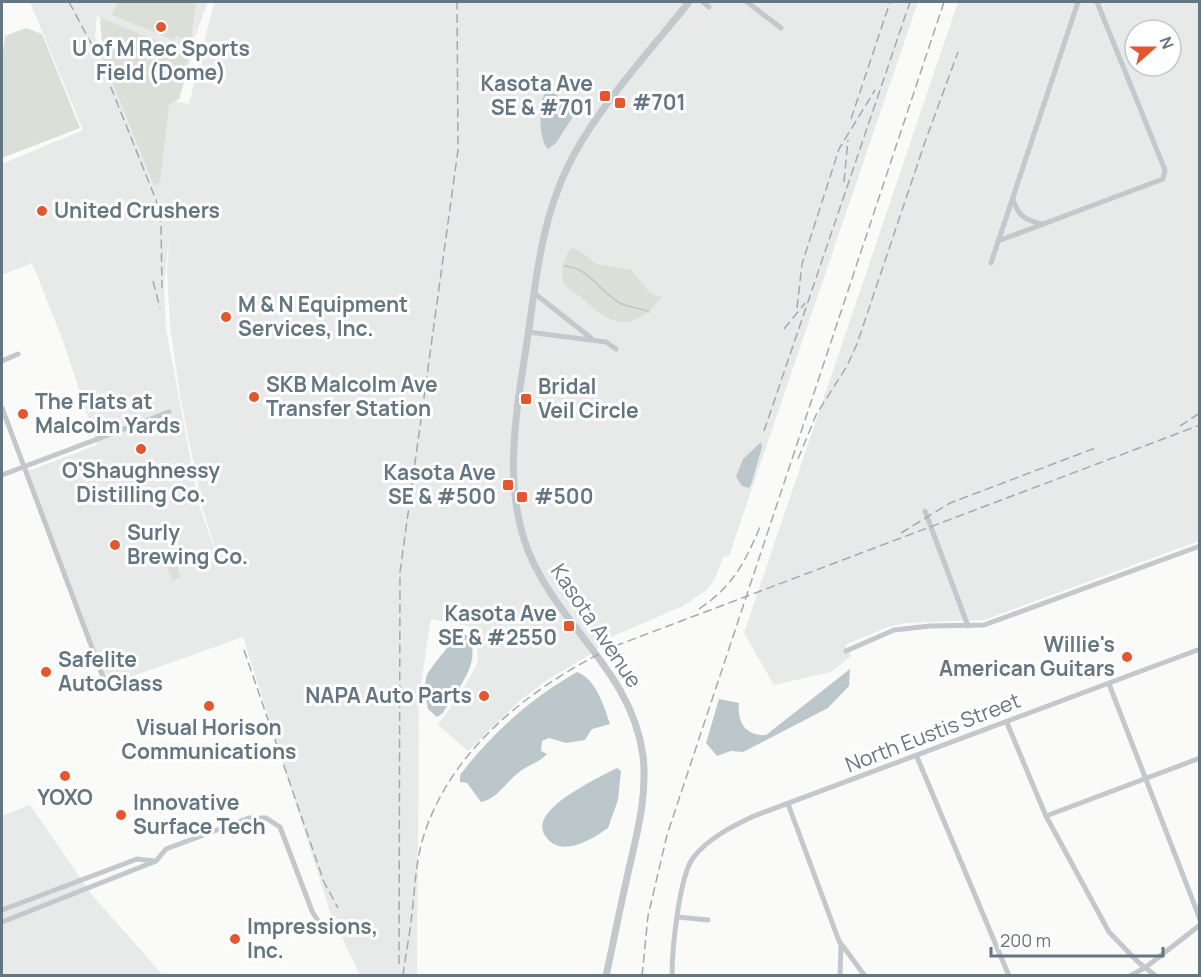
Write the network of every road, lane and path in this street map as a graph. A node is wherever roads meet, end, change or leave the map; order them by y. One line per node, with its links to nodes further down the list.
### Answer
1 (688, 2): 12 (street, Kasota Avenue)
2 (704, 2): 6 (street)
3 (747, 2): 7 (street)
4 (1078, 2): 8 (street)
5 (1097, 2): 9 (street)
6 (710, 7)
7 (781, 28)
8 (1013, 198): 9 (street); 10 (street)
9 (1044, 224): 10 (street)
10 (998, 241): 11 (street)
11 (991, 263)
12 (534, 293): 13 (street, Kasota Avenue); 14 (street)
13 (528, 332): 14 (street); 45 (street, Kasota Avenue)
14 (593, 340): 15 (street)
15 (616, 349)
16 (18, 354): 17 (street)
17 (2, 361)
18 (2, 408): 20 (street)
19 (169, 412): 20 (street)
20 (24, 467): 21 (street); 28 (street)
21 (2, 476)
22 (925, 511): 24 (street)
23 (1200, 546): 24 (street)
24 (968, 626): 26 (street)
25 (1200, 649): 27 (street, North Eustis Street)
26 (846, 651)
27 (1109, 684): 29 (street, North Eustis Street); 32 (street)
28 (104, 688)
29 (1007, 723): 30 (street, North Eustis Street); 34 (street)
30 (917, 757): 33 (street, North Eustis Street); 49 (street)
31 (1200, 758): 32 (street)
32 (1145, 778): 34 (street); 38 (street)
33 (788, 804): 37 (street, North Eustis Street); 43 (street)
34 (1046, 816): 44 (street)
35 (156, 861): 36 (street); 40 (street); 42 (street)
36 (2, 910)
37 (678, 917): 39 (street); 46 (street)
38 (1200, 919)
39 (708, 920)
40 (2, 922)
41 (1200, 925): 44 (street)
42 (345, 929)
43 (841, 945): 47 (street); 48 (street)
44 (1146, 968): 50 (street); 51 (street)
45 (606, 975)
46 (672, 975)
47 (840, 975)
48 (865, 975)
49 (1009, 975)
50 (1130, 975)
51 (1156, 975)

